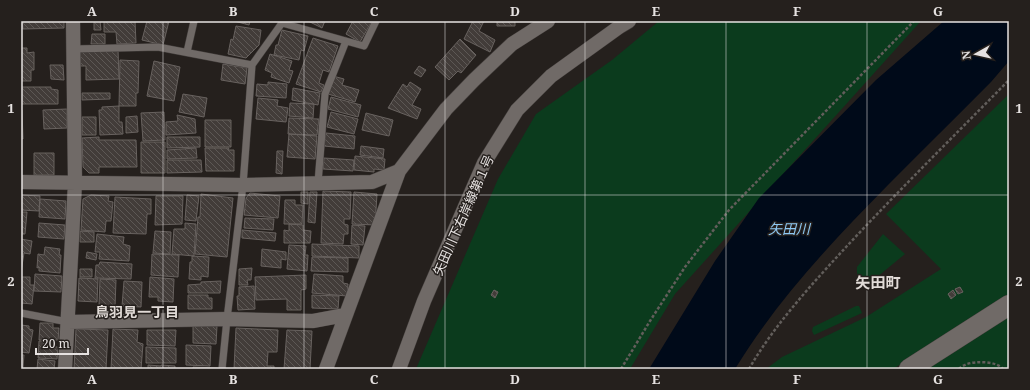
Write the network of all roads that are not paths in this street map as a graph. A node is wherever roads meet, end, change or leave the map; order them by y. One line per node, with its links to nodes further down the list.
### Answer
1 (73, 21): 7 (street)
2 (194, 21): 8 (lane)
3 (376, 21): 6 (lane)
4 (548, 21): 10 (street)
5 (629, 21): 23 (street, 矢田川下右岸線第１号)
6 (346, 41): 9 (lane); 13 (lane)
7 (74, 49): 8 (lane); 12 (street)
8 (187, 52): 9 (lane)
9 (252, 65): 14 (lane)
10 (399, 171): 13 (street); 17 (street)
11 (21, 182): 12 (street)
12 (75, 183): 14 (street); 19 (street)
13 (318, 183): 14 (street)
14 (243, 185): 18 (lane)
15 (1009, 306): 24 (street)
16 (21, 313): 19 (lane)
17 (345, 315): 18 (street); 22 (street)
18 (227, 319): 19 (street); 21 (lane)
19 (68, 322): 20 (street)
20 (66, 369)
21 (222, 369)
22 (326, 369)
23 (399, 369)
24 (909, 369)

